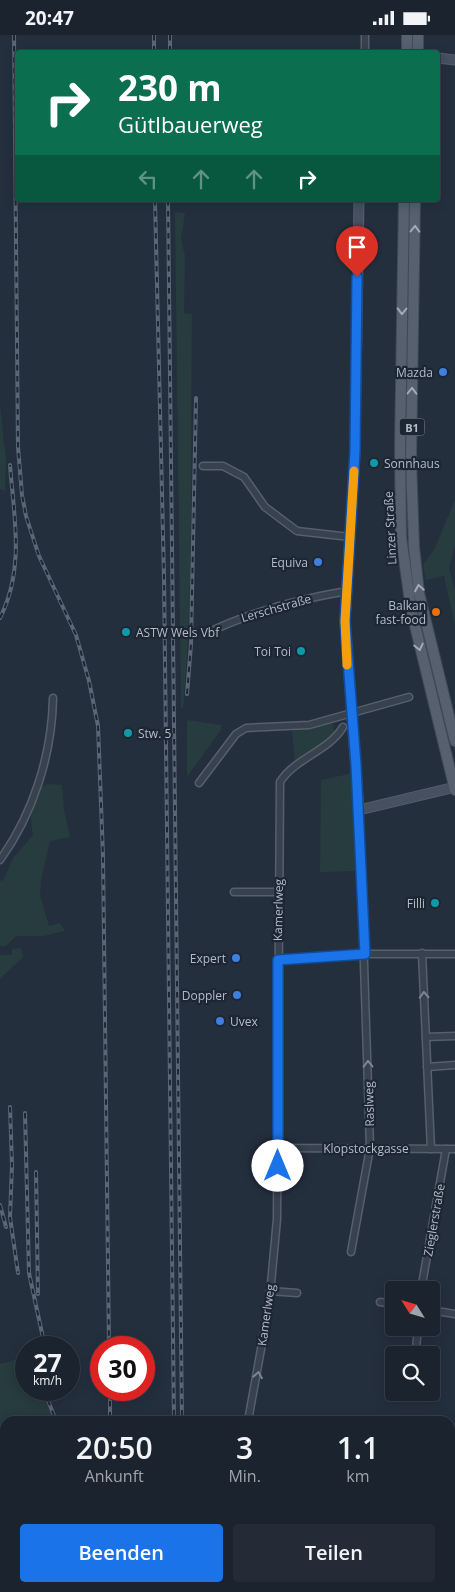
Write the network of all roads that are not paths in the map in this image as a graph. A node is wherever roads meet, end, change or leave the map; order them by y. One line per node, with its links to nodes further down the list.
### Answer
1 (365, 35): 4 (street)
2 (407, 35): 5 (main road)
3 (418, 35): 6 (main road)
4 (365, 50)
5 (406, 50)
6 (418, 50)
7 (440, 58): 8 (street)
8 (455, 59)
9 (359, 202): 13 (street)
10 (404, 202): 22 (main road, Linzer Straße / B1, one-way to 22)
11 (415, 202): 20 (main road, Linzer Straße / B1, one-way to 11)
12 (203, 466): 13 (street)
13 (350, 537): 14 (street)
14 (347, 591): 15 (street, Lerschstraße); 18 (street)
15 (207, 633)
16 (409, 697): 18 (street)
17 (53, 698): 24 (street)
18 (352, 713): 21 (street); 23 (street)
19 (342, 727): 26 (street, Kamerlweg)
20 (455, 741)
21 (199, 783)
22 (455, 788): 23 (street)
23 (359, 810): 28 (street, Raslweg)
24 (0, 860)
25 (234, 892): 26 (street)
26 (278, 892): 30 (street, Kamerlweg)
27 (422, 953): 28 (street); 29 (street); 32 (street, one-way to 27)
28 (365, 954): 30 (street); 36 (street, Raslweg, one-way to 28)
29 (455, 954)
30 (278, 960): 35 (street, Kamerlweg)
31 (455, 1036): 32 (street)
32 (426, 1037): 34 (street)
33 (455, 1065): 34 (street)
34 (428, 1067): 37 (street)
35 (278, 1148): 36 (street, Klopstockgasse); 42 (street, Kamerlweg)
36 (370, 1148): 37 (street, Klopstockgasse); 40 (street, Raslweg)
37 (431, 1149): 38 (street, Klopstockgasse)
38 (446, 1149): 39 (street, Klopstockgasse); 41 (street, Zieglerstraße)
39 (455, 1149)
40 (351, 1252)
41 (423, 1281)
42 (270, 1291): 43 (street); 48 (street, Kamerlweg, one-way to 42)
43 (297, 1293)
44 (380, 1302): 45 (street)
45 (385, 1303)
46 (440, 1312): 47 (street)
47 (455, 1314)
48 (249, 1416)

